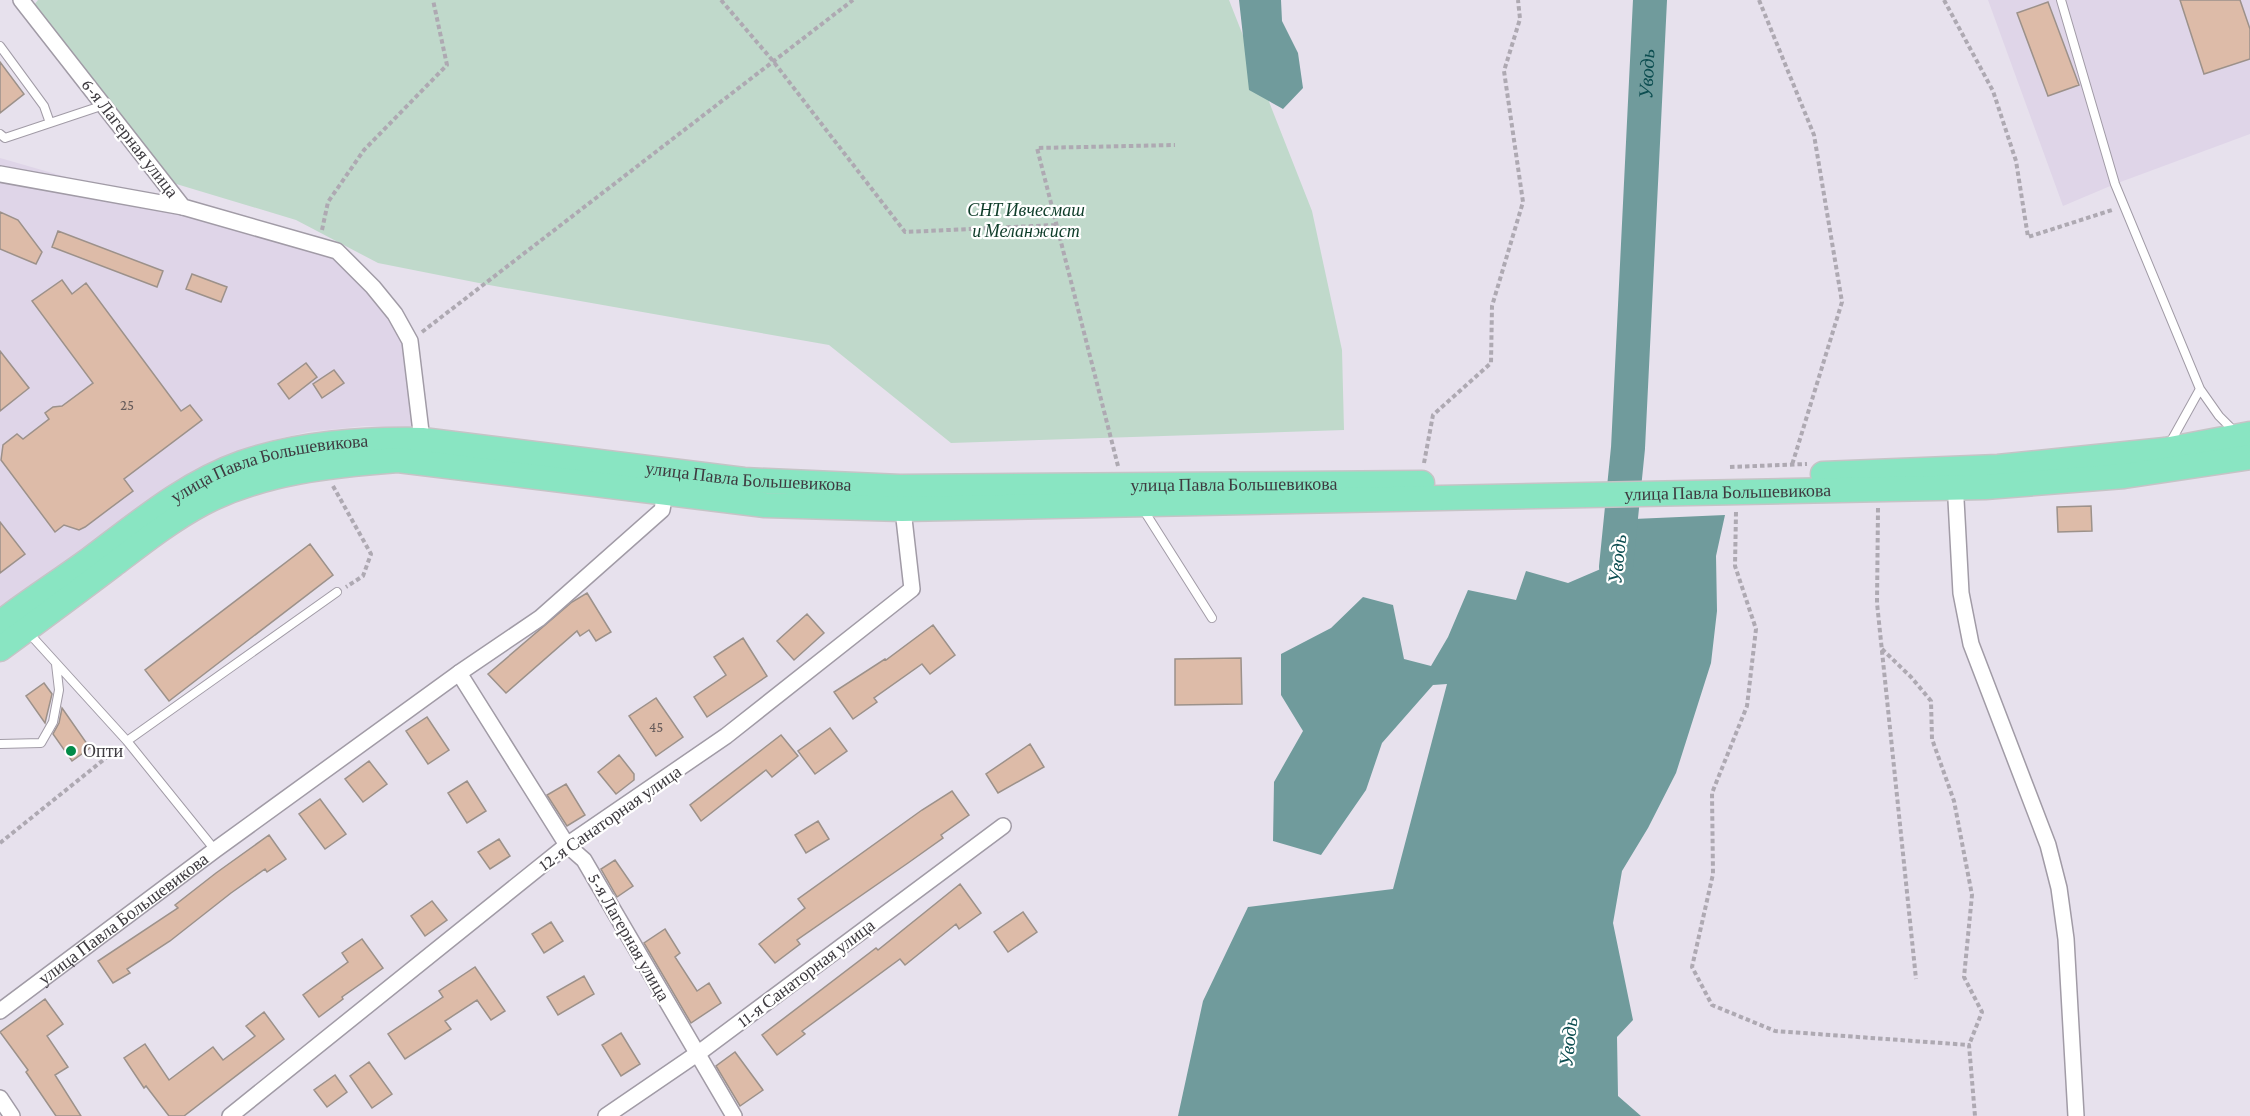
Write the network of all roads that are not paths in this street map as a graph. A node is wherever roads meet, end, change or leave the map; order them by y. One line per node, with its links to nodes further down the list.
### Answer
1 (21, 0): 4 (street, 6-я Лагерная улица)
2 (2061, 0): 9 (lane)
3 (0, 46): 5 (lane)
4 (104, 105): 5 (lane); 8 (street, 6-я Лагерная улица)
5 (50, 123): 6 (lane)
6 (0, 134)
7 (0, 174): 8 (street)
8 (183, 207): 10 (street, 6-я Лагерная улица)
9 (2200, 389): 11 (lane); 12 (lane)
10 (422, 440): 16 (main road, улица Павла Большевикова); 20 (main road, улица Павла Большевикова)
11 (2248, 448): 12 (main road, улица Павла Большевикова); 13 (main road, улица Павла Большевикова)
12 (2165, 450): 13 (main road, улица Павла Большевикова)
13 (1954, 478): 14 (main road, улица Павла Большевикова); 36 (street)
14 (1553, 489): 16 (main road, улица Павла Большевикова); 17 (main road, улица Павла Большевикова)
15 (665, 492): 16 (main road, улица Павла Большевикова); 20 (main road, улица Павла Большевикова); 23 (street, улица Павла Большевикова)
16 (901, 498): 17 (main road, улица Павла Большевикова); 27 (street, 12-я Санаторная улица)
17 (1140, 505): 19 (lane)
18 (338, 592): 24 (lane)
19 (1212, 618)
20 (12, 623): 21 (main road, улица Павла Большевикова); 22 (lane)
21 (0, 650)
22 (56, 662): 24 (lane); 25 (lane)
23 (459, 673): 27 (street, 5-я Лагерная улица); 28 (street, улица Павла Большевикова)
24 (126, 741): 28 (lane)
25 (0, 744)
26 (1003, 826): 30 (street, 11-я Санаторная улица)
27 (567, 845): 30 (street, 5-я Лагерная улица); 33 (street, 12-я Санаторная улица)
28 (215, 850): 29 (street, улица Павла Большевикова)
29 (0, 1011)
30 (696, 1054): 34 (street, 11-я Санаторная улица); 35 (street, 5-я Лагерная улица)
31 (0, 1098): 32 (street)
32 (12, 1116)
33 (230, 1116)
34 (606, 1116)
35 (734, 1116)
36 (2076, 1116)

